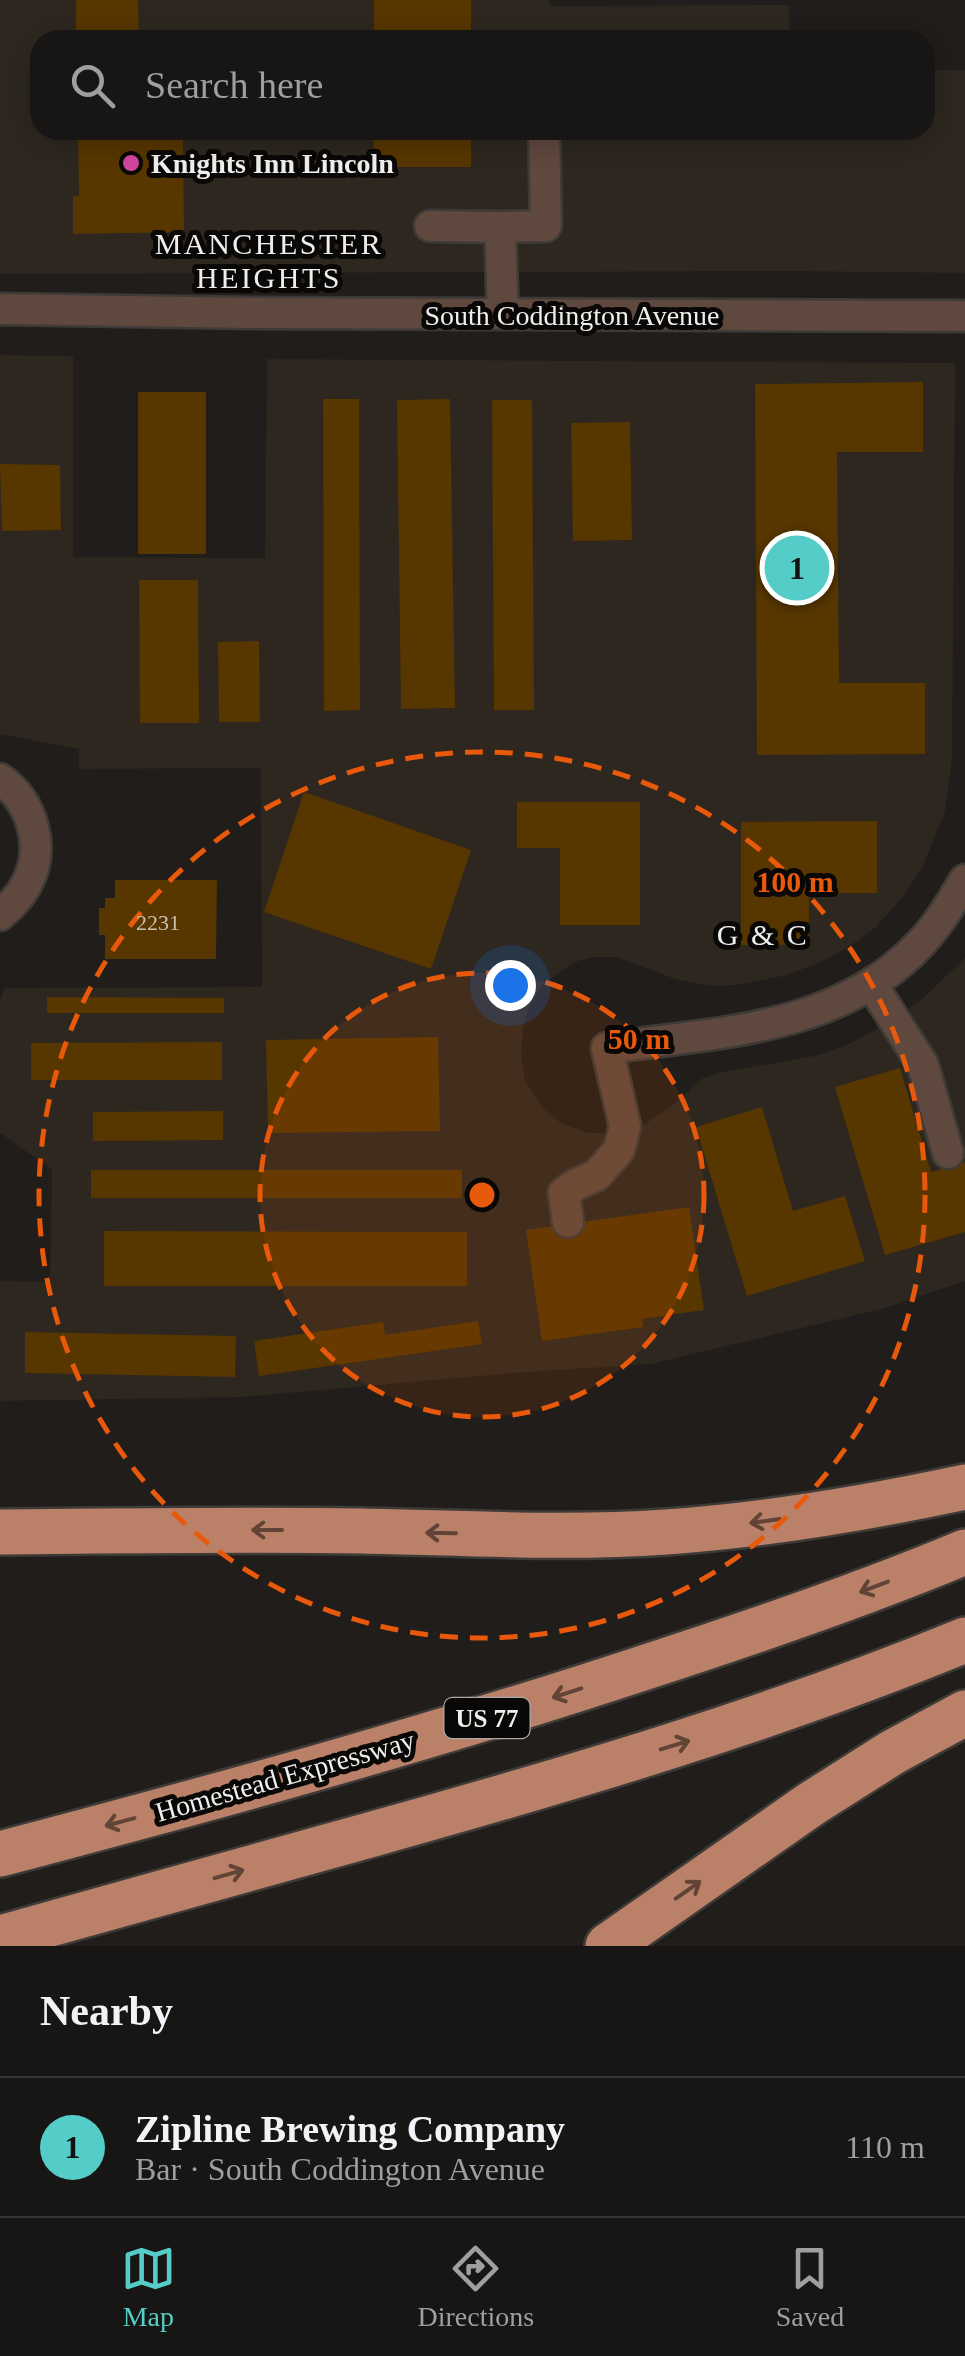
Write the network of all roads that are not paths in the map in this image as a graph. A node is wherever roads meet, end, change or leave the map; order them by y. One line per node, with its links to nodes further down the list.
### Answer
1 (544, 140): 3 (street)
2 (430, 226): 3 (street)
3 (500, 227): 5 (street)
4 (0, 309): 5 (street, South Coddington Avenue)
5 (503, 314): 6 (street, South Coddington Avenue)
6 (965, 316)
7 (0, 779): 9 (street)
8 (965, 880): 10 (street)
9 (0, 916)
10 (872, 984): 11 (street); 12 (street)
11 (948, 1153)
12 (568, 1222)
13 (965, 1488): 14 (highway, one-way to 14)
14 (0, 1532)
15 (965, 1552): 18 (highway, Homestead Expressway / US 77, one-way to 18)
16 (965, 1640): 19 (highway, one-way to 16)
17 (965, 1713): 20 (highway, one-way to 17)
18 (0, 1854)
19 (0, 1938)
20 (608, 1946)

